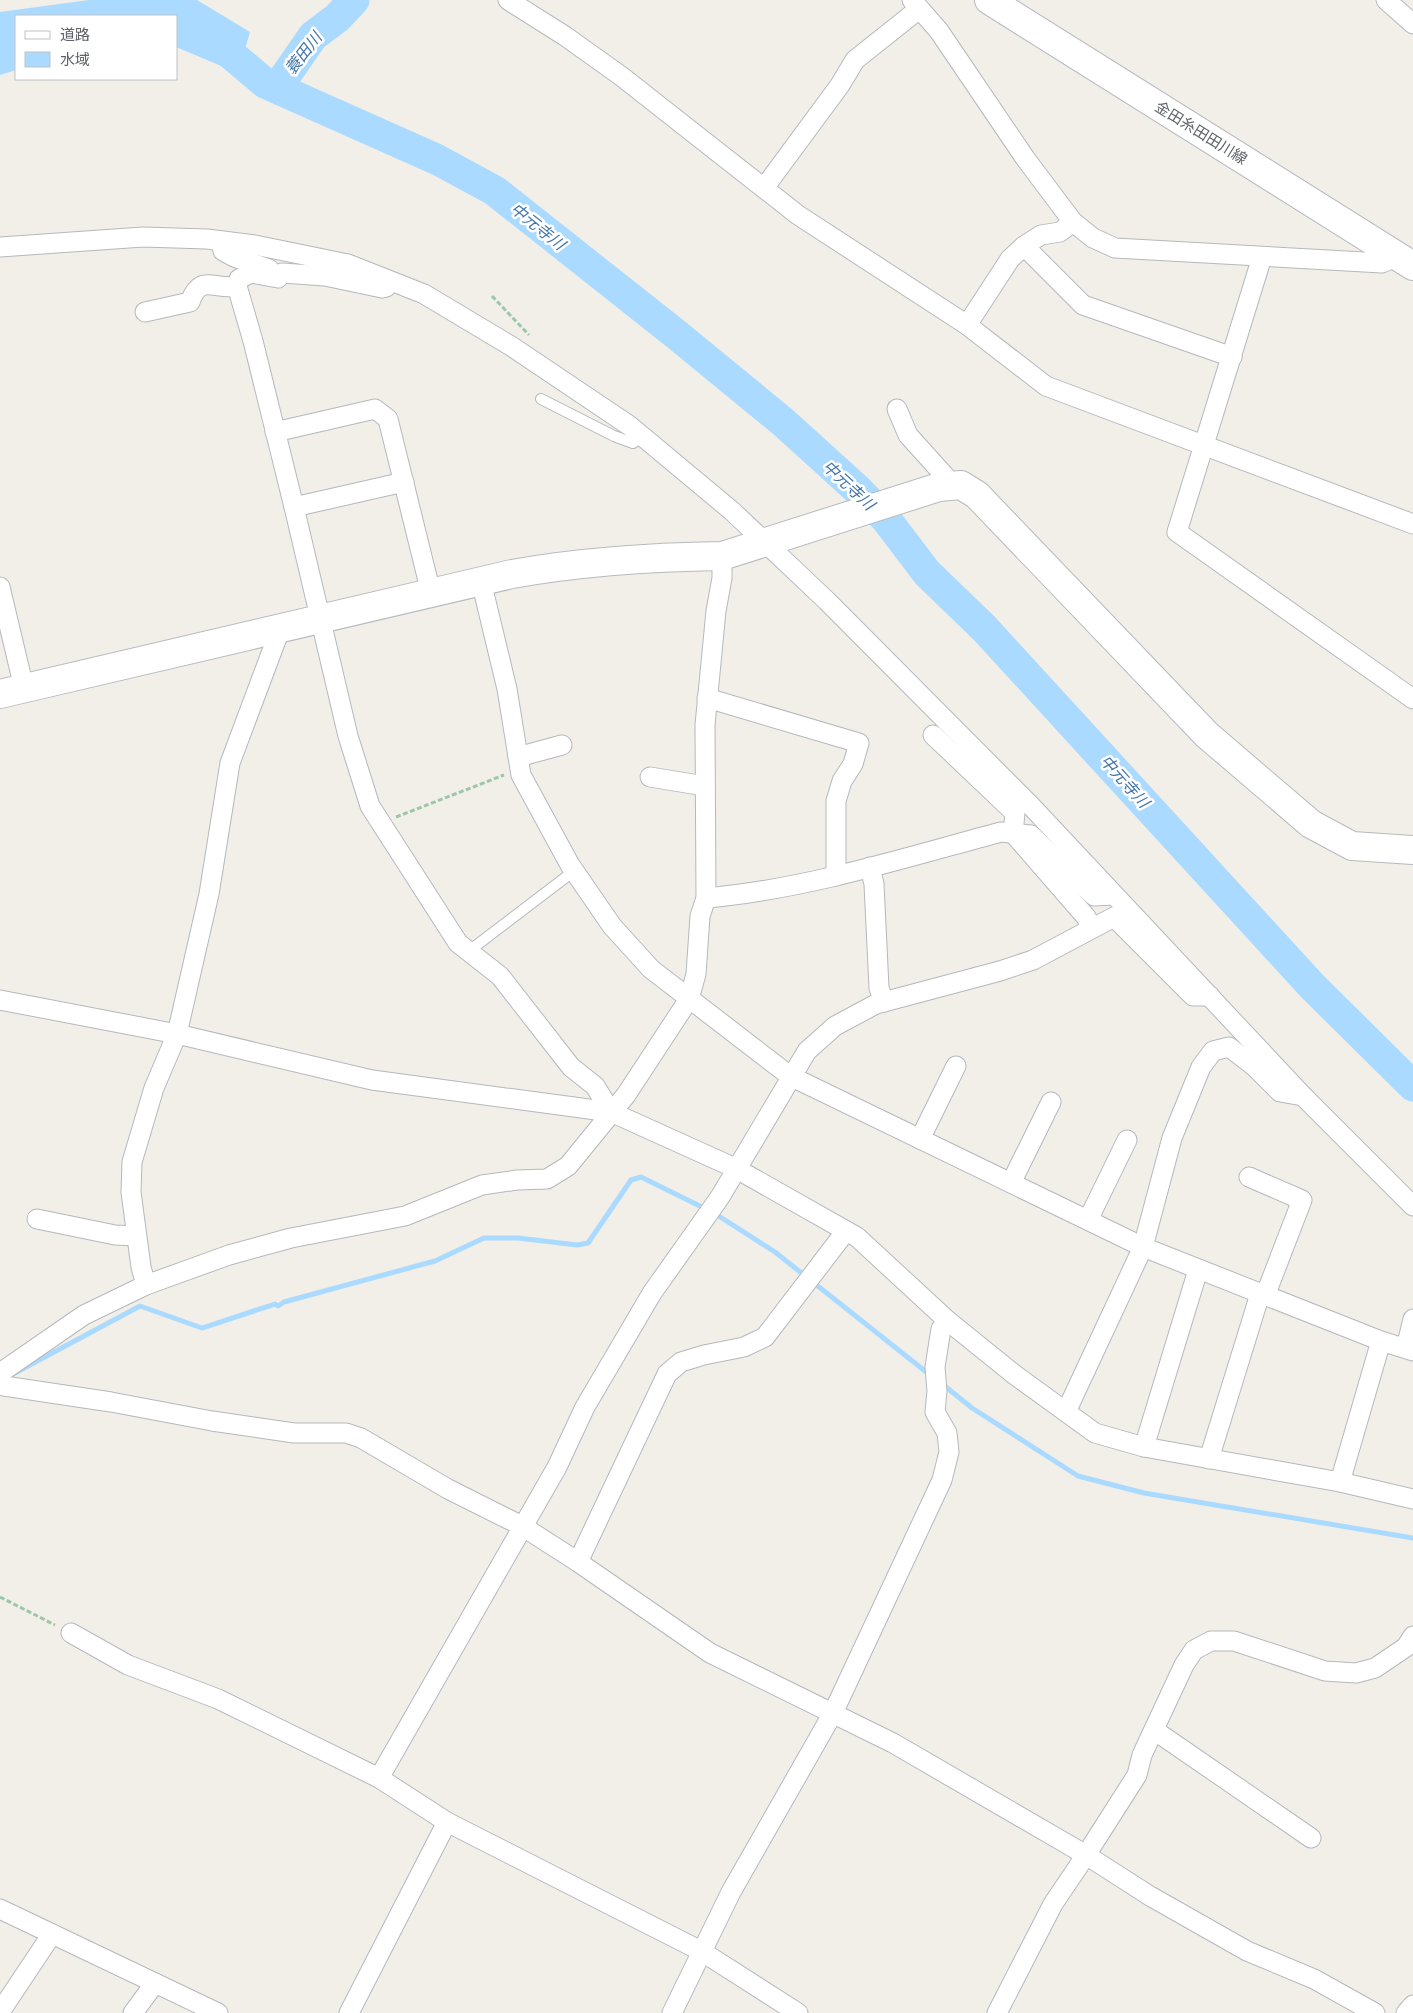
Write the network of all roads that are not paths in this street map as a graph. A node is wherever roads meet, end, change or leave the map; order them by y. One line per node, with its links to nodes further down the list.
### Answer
1 (508, 0): 6 (street)
2 (988, 0): 12 (street, 金田糸田田川線)
3 (1386, 0): 5 (street)
4 (916, 4): 6 (street); 7 (street)
5 (1413, 24)
6 (764, 188): 17 (street)
7 (1073, 222): 9 (street); 11 (street)
8 (221, 241): 10 (street); 13 (street); 14 (street)
9 (1024, 246): 17 (street); 18 (street)
10 (0, 247)
11 (1262, 257): 12 (street); 18 (street)
12 (1406, 261)
13 (282, 273): 14 (street); 15 (street)
14 (398, 283): 22 (street)
15 (237, 286): 16 (street); 21 (street)
16 (145, 312)
17 (967, 325): 23 (street)
18 (1232, 357): 23 (street)
19 (542, 399): 22 (lane)
20 (897, 409): 25 (street)
21 (276, 432): 24 (street); 26 (street)
22 (643, 437): 28 (street)
23 (1205, 446): 27 (street); 37 (street)
24 (404, 482): 26 (street); 32 (street)
25 (946, 486): 28 (street); 44 (street)
26 (294, 507): 33 (street)
27 (1413, 524)
28 (770, 540): 29 (street); 48 (street)
29 (722, 556): 30 (street); 36 (street)
30 (481, 581): 32 (street); 40 (street)
31 (0, 587): 35 (street)
32 (431, 593): 33 (street)
33 (322, 619): 34 (street); 51 (street)
34 (281, 626): 35 (street); 56 (street)
35 (12, 691)
36 (707, 698): 42 (street); 47 (street)
37 (1413, 699)
38 (933, 735): 43 (street)
39 (562, 745): 40 (street)
40 (519, 763): 46 (street)
41 (650, 778): 42 (street)
42 (705, 786): 49 (street)
43 (1013, 833): 45 (street); 48 (street); 50 (street)
44 (1413, 850)
45 (870, 867): 47 (street); 55 (street)
46 (574, 871): 51 (lane); 53 (street)
47 (836, 876): 49 (street)
48 (1114, 895): 52 (street)
49 (706, 898): 53 (street)
50 (1092, 928): 52 (street); 55 (street)
51 (469, 951): 61 (street)
52 (1210, 996): 59 (street)
53 (689, 999): 58 (street); 61 (street)
54 (0, 1000): 56 (street)
55 (884, 1002): 58 (street)
56 (176, 1034): 61 (street); 71 (street)
57 (956, 1066): 62 (street)
58 (790, 1076): 62 (street); 64 (street)
59 (1303, 1096): 67 (street); 72 (street)
60 (1051, 1102): 66 (street)
61 (611, 1112): 64 (street); 74 (street)
62 (920, 1139): 66 (street)
63 (1126, 1140): 69 (street)
64 (735, 1168): 70 (street); 86 (street)
65 (1249, 1177): 75 (street)
66 (1011, 1183): 69 (street)
67 (1413, 1206)
68 (37, 1219): 71 (street)
69 (1088, 1220): 72 (street)
70 (846, 1231): 77 (street); 87 (street)
71 (136, 1236): 74 (street)
72 (1143, 1247): 73 (street); 81 (street)
73 (1198, 1270): 75 (street); 82 (street)
74 (146, 1285): 80 (street)
75 (1263, 1295): 78 (street); 83 (street)
76 (1413, 1319): 79 (street)
77 (948, 1320): 81 (street); 90 (street)
78 (1381, 1341): 79 (street); 84 (street)
79 (1409, 1350)
80 (2, 1381): 86 (street)
81 (1066, 1412): 82 (street)
82 (1144, 1447): 83 (street)
83 (1209, 1459): 84 (street)
84 (1340, 1482): 85 (street)
85 (1413, 1498)
86 (522, 1526): 87 (street); 92 (street)
87 (578, 1562): 90 (street)
88 (72, 1633): 92 (street)
89 (1413, 1636): 91 (street)
90 (833, 1713): 95 (street); 98 (street)
91 (1154, 1730): 94 (street); 95 (street)
92 (379, 1778): 93 (street)
93 (447, 1822): 98 (street); 104 (street)
94 (1311, 1838)
95 (1086, 1855): 107 (street); 108 (street)
96 (0, 1909): 97 (street)
97 (52, 1934): 99 (street); 101 (street)
98 (701, 1951): 105 (street); 106 (street)
99 (155, 1983): 102 (street); 103 (street)
100 (1413, 2005): 109 (street)
101 (0, 2012)
102 (132, 2013)
103 (218, 2013)
104 (349, 2013)
105 (672, 2013)
106 (798, 2013)
107 (997, 2013)
108 (1375, 2013)
109 (1406, 2013)

